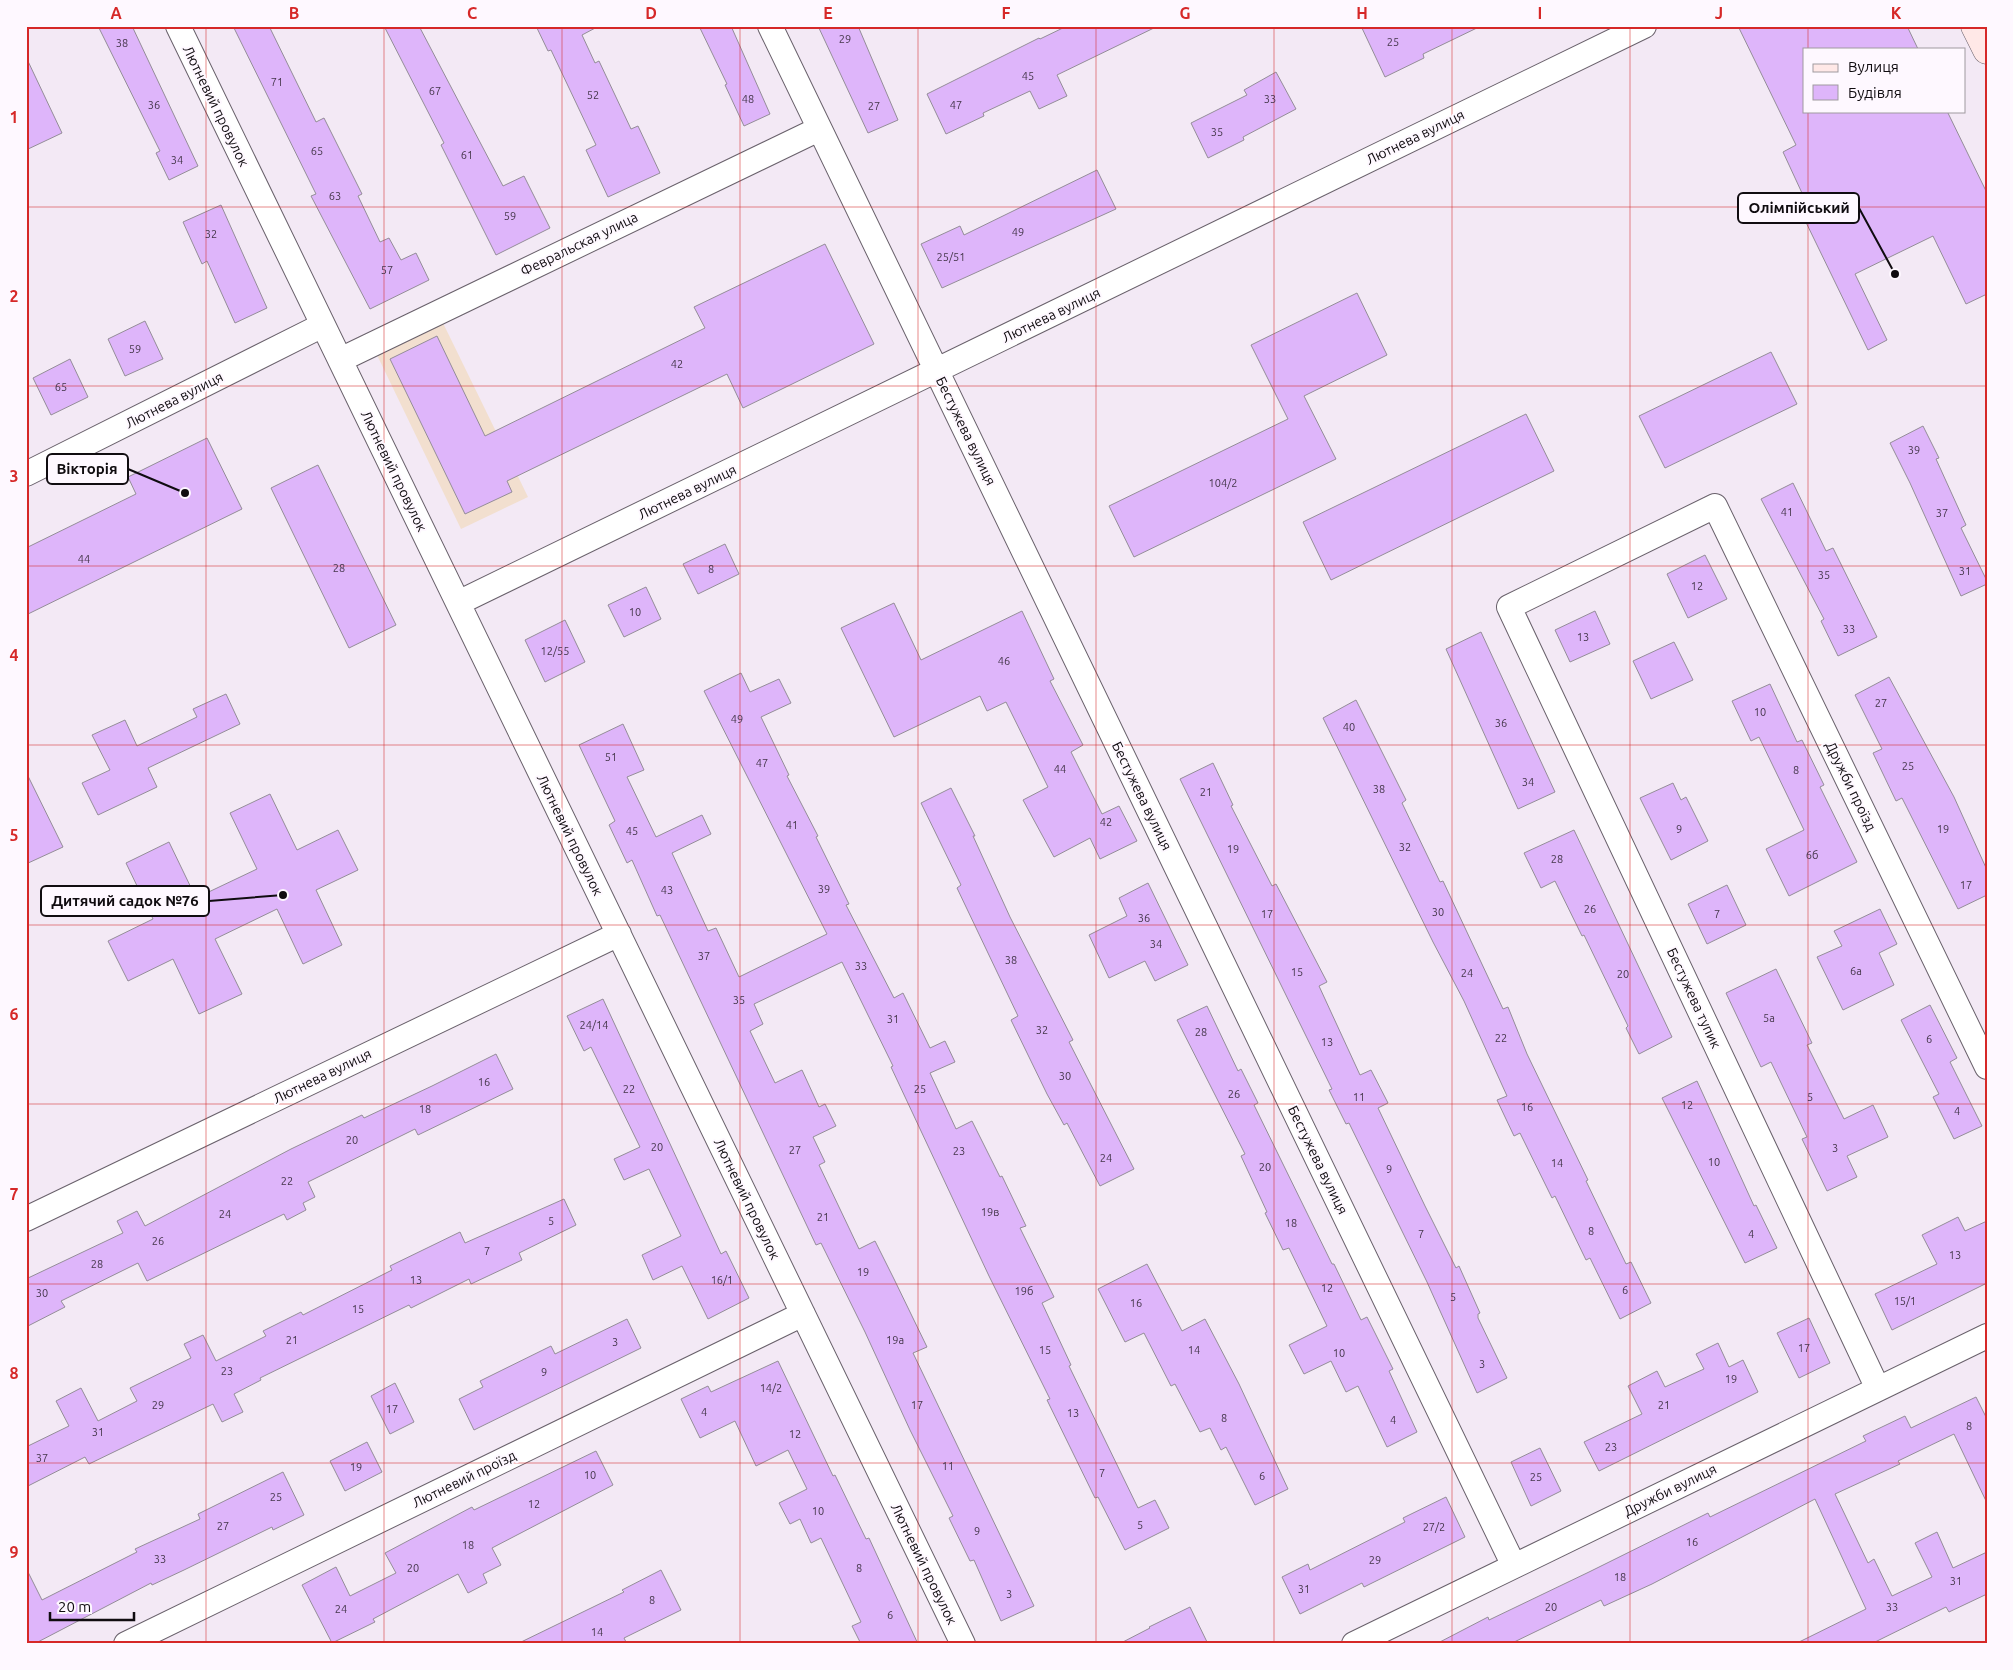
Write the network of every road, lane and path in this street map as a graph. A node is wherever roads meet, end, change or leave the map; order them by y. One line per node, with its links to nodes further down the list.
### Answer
1 (178, 26): 7 (street, Лютневий провулок)
2 (770, 26): 6 (street, Бестужева вулиця)
3 (1644, 26): 9 (street, Лютнева вулиця)
4 (1976, 26): 5 (main road)
5 (1987, 50)
6 (819, 129): 8 (street, Февральская улица); 9 (street, Бестужева вулиця)
7 (323, 325): 8 (street, Лютневий провулок); 10 (street, Лютнева вулиця)
8 (340, 360): 12 (street, Лютневий провулок)
9 (936, 370): 12 (street, Лютнева вулиця); 19 (street, Бестужева вулиця)
10 (26, 474)
11 (1715, 506): 14 (street, Дружби проїзд); 18 (street, Бестужева тупик)
12 (458, 603): 13 (street, Лютневий провулок)
13 (618, 934): 15 (street, Лютнева вулиця); 16 (street, Лютневий провулок)
14 (1987, 1066)
15 (26, 1219)
16 (803, 1314): 20 (street, Лютневий проїзд); 21 (street, Лютневий провулок)
17 (1987, 1336): 18 (street, Дружби вулиця)
18 (1878, 1389): 19 (street, Дружби вулиця)
19 (1514, 1566): 22 (street, Дружби вулиця)
20 (126, 1644)
21 (963, 1644)
22 (1354, 1644)

